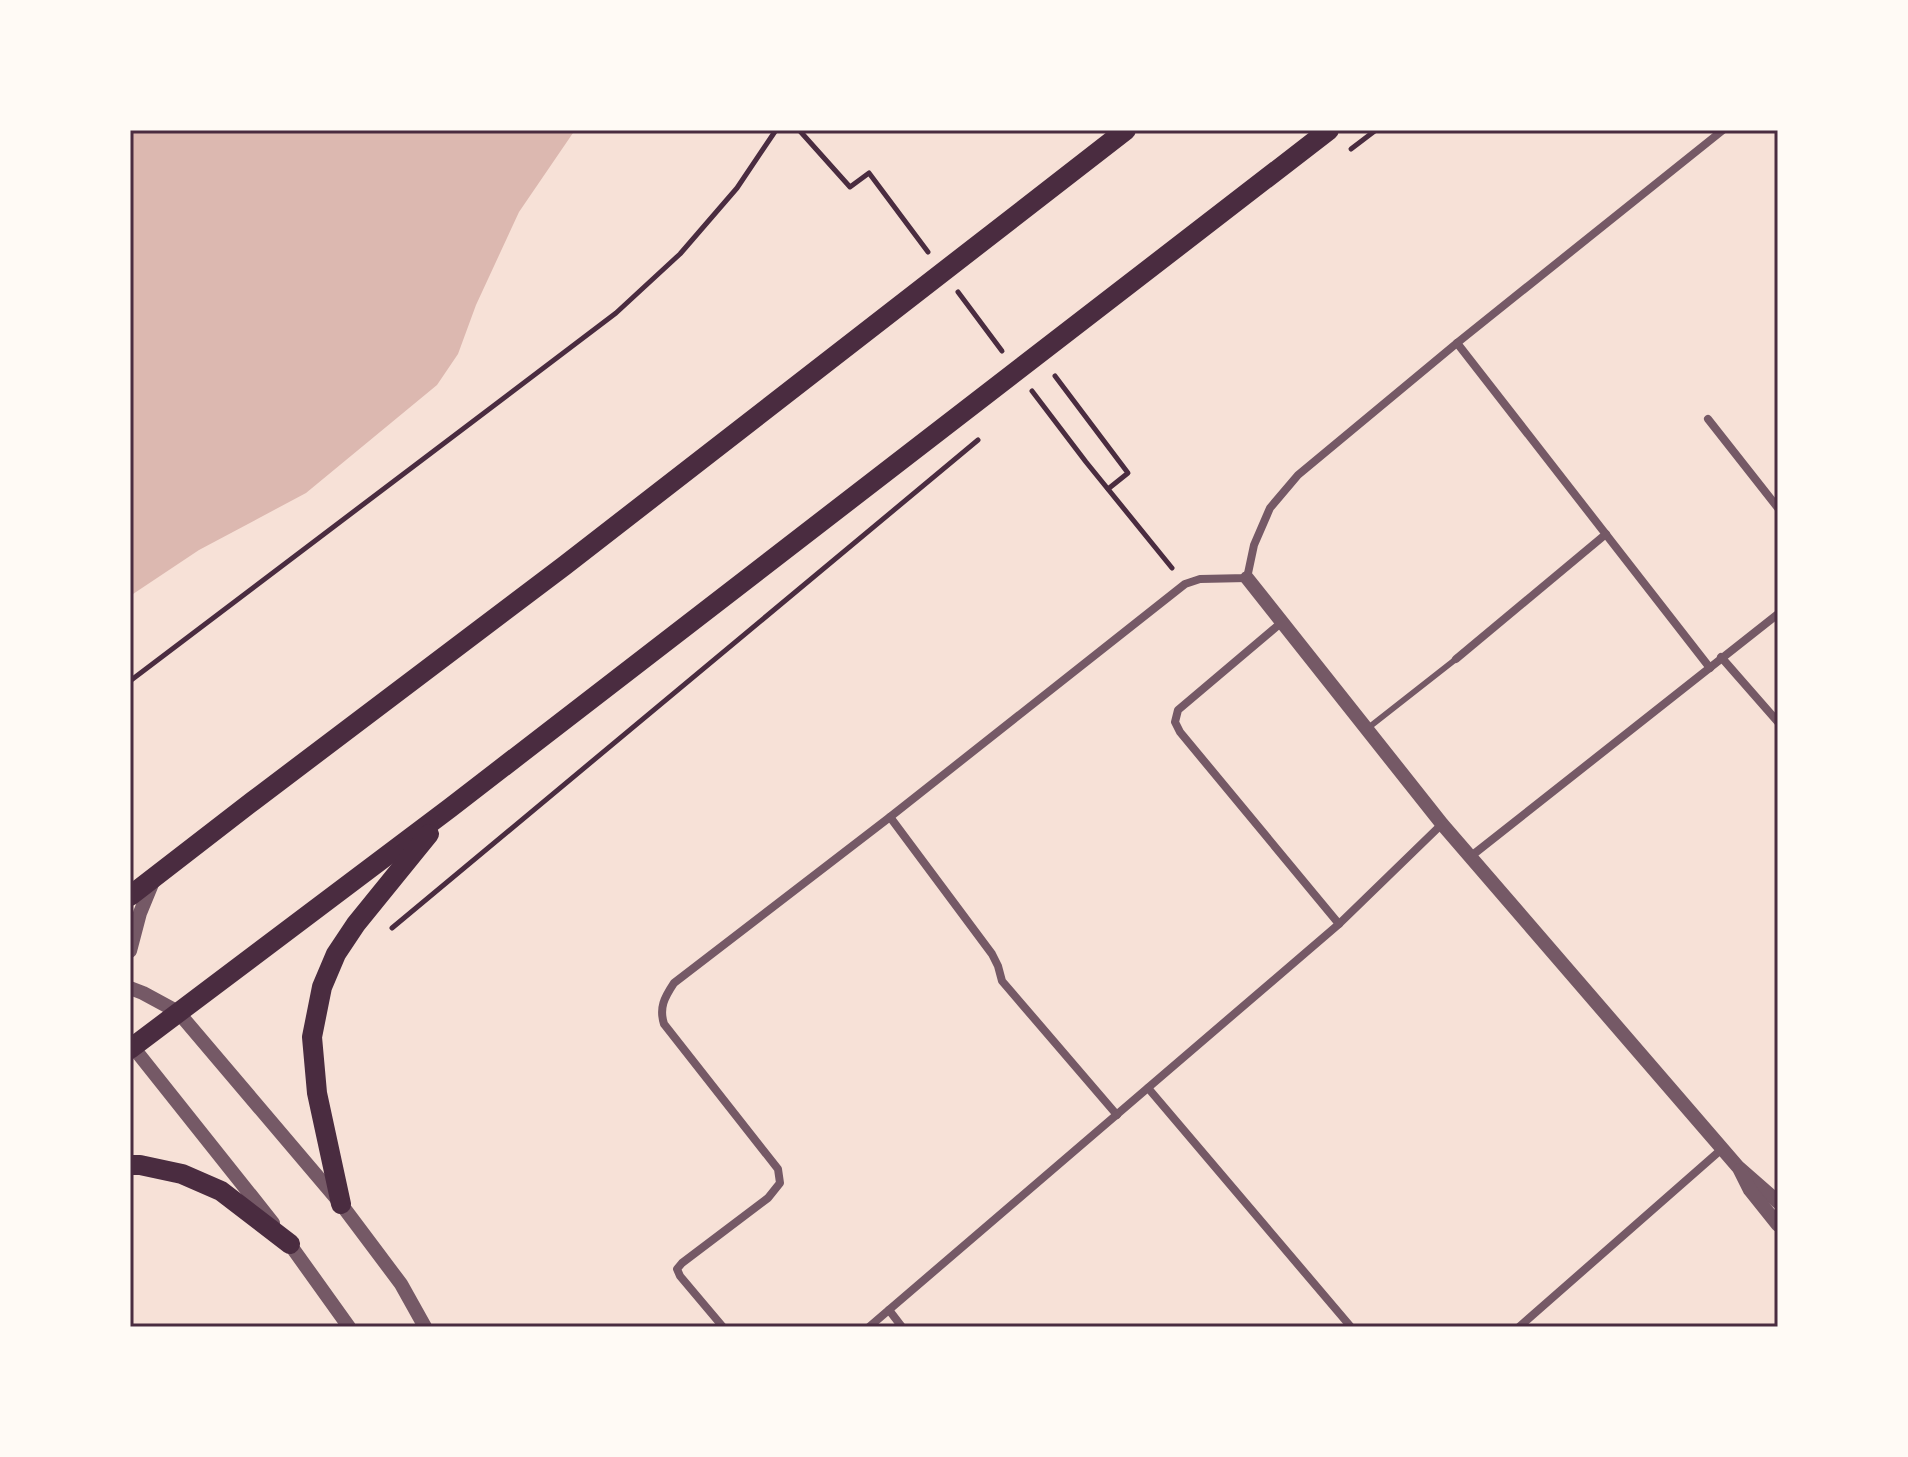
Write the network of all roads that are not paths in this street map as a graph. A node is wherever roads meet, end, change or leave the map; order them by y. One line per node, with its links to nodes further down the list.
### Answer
1 (1126, 130): 20 (main road)
2 (1329, 130): 16 (main road)
3 (1723, 130): 4 (street)
4 (1457, 343): 7 (street); 8 (street)
5 (1708, 419): 6 (street)
6 (1778, 508)
7 (1606, 534): 12 (street); 13 (street)
8 (1247, 578): 10 (street); 17 (street)
9 (1778, 614): 11 (street)
10 (1282, 622): 15 (street); 22 (street)
11 (1721, 657): 13 (street); 14 (street)
12 (1456, 659): 15 (lane)
13 (1710, 668): 19 (street)
14 (1778, 722)
15 (1366, 729): 18 (street)
16 (450, 808): 25 (main road); 33 (main road)
17 (890, 817): 28 (street); 39 (street)
18 (1442, 824): 19 (street); 22 (street)
19 (1470, 857): 29 (street)
20 (154, 878): 21 (main road); 23 (street)
21 (130, 896)
22 (1339, 924): 27 (street)
23 (130, 951)
24 (130, 988): 25 (street)
25 (178, 1012): 26 (main road); 33 (street)
26 (131, 1045): 35 (street)
27 (1148, 1088): 28 (street); 42 (street)
28 (1117, 1115): 36 (street)
29 (1723, 1148): 31 (street); 43 (street)
30 (130, 1165): 35 (main road)
31 (1738, 1167): 32 (street); 34 (street)
32 (1778, 1202)
33 (341, 1204): 38 (street)
34 (1778, 1225)
35 (290, 1244): 37 (street)
36 (889, 1310): 40 (street); 41 (street)
37 (349, 1327)
38 (425, 1327)
39 (723, 1327)
40 (869, 1327)
41 (902, 1327)
42 (1351, 1327)
43 (1519, 1327)

